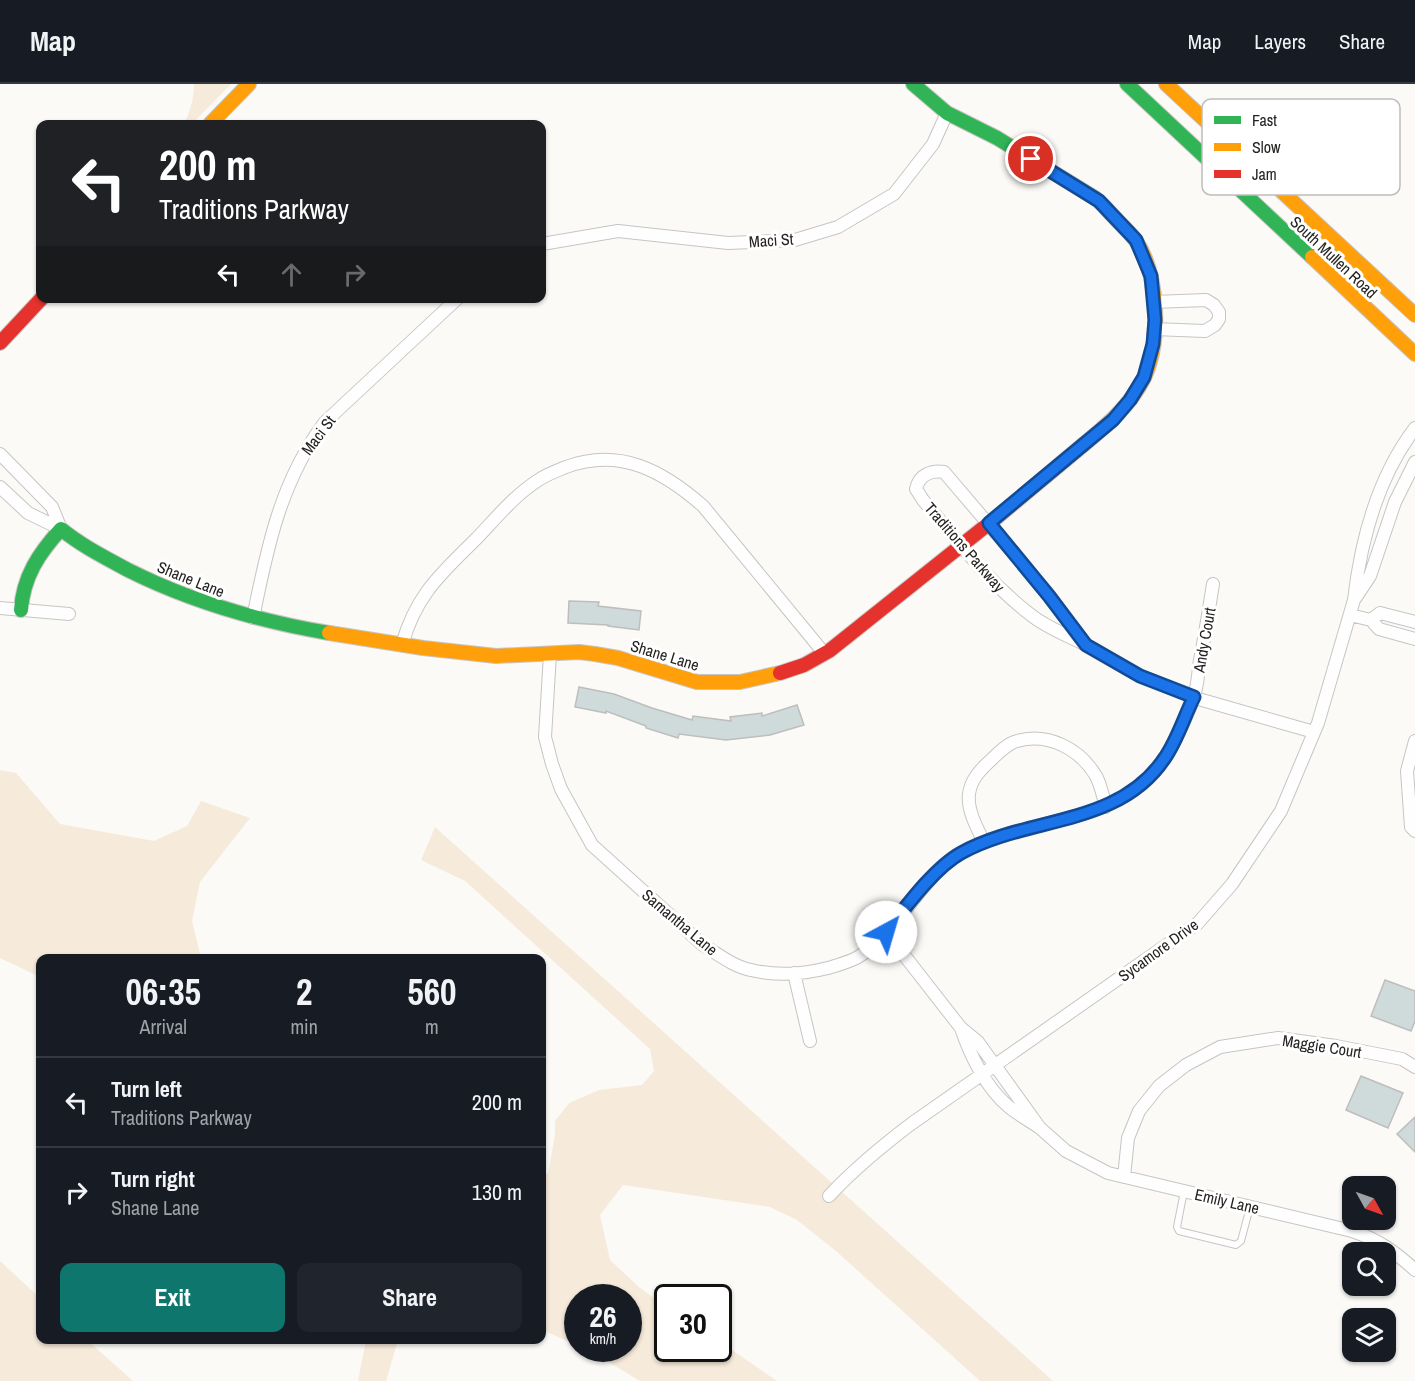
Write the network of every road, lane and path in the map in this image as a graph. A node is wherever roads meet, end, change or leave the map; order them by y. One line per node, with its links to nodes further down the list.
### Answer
1 (249, 84): 7 (street)
2 (913, 84): 5 (street, Shane Lane)
3 (1127, 84): 8 (street, South Mullen Road)
4 (1166, 84): 6 (street, South Mullen Road)
5 (947, 113): 11 (street, Maci St); 12 (street, Shane Lane)
6 (1202, 117)
7 (214, 120)
8 (1202, 154)
9 (1245, 195): 18 (street, South Mullen Road)
10 (1286, 195): 15 (street, South Mullen Road)
11 (546, 243)
12 (1153, 302): 16 (street, Shane Lane); 16 (street)
13 (37, 303): 17 (street)
14 (453, 303): 34 (street, Maci St)
15 (1415, 315)
16 (1154, 329): 25 (street, Shane Lane)
17 (0, 343)
18 (1415, 354)
19 (1415, 428): 23 (street, Sycamore Drive)
20 (0, 454): 26 (street)
21 (1415, 462): 24 (street, Sycamore Drive)
22 (0, 486): 26 (street)
23 (1379, 494): 24 (street); 29 (street, Sycamore Drive)
24 (1395, 502): 29 (street, Sycamore Drive)
25 (989, 523): 27 (street, Shane Lane); 27 (street, Traditions Parkway); 39 (street, Traditions Parkway)
26 (61, 529): 31 (street); 34 (street, Shane Lane)
27 (962, 546): 39 (street, Traditions Parkway); 40 (street, Shane Lane)
28 (1214, 584): 42 (street, Andy Court)
29 (1354, 600): 33 (street, Sycamore Drive)
30 (0, 608): 31 (street)
31 (21, 610): 32 (street)
32 (69, 614)
33 (1350, 615): 35 (street); 43 (street, Sycamore Drive)
34 (253, 618): 38 (street, Shane Lane)
35 (1371, 620): 36 (street); 37 (street)
36 (1415, 622)
37 (1415, 639)
38 (402, 645): 40 (street); 41 (street, Shane Lane)
39 (1088, 646): 42 (street, Traditions Parkway)
40 (824, 653): 41 (street, Shane Lane)
41 (550, 654): 49 (street, Samantha Lane)
42 (1194, 697): 43 (street, Traditions Parkway); 45 (street, Samantha Lane)
43 (1314, 732): 52 (street, Sycamore Drive)
44 (1415, 741): 46 (street)
45 (1106, 807): 47 (street, Samantha Lane); 47 (street)
46 (1415, 831)
47 (984, 842): 48 (street, Samantha Lane)
48 (886, 932): 49 (street, Samantha Lane); 50 (street)
49 (794, 973): 51 (street)
50 (961, 1028): 52 (street, Emily Lane); 54 (street, Emily Lane)
51 (810, 1041)
52 (995, 1066): 54 (street, Sycamore Drive); 55 (street, Emily Lane)
53 (1415, 1066): 56 (street, Maggie Court)
54 (983, 1074): 55 (street, Emily Lane); 58 (street, Sycamore Drive)
55 (1040, 1128): 56 (street, Emily Lane)
56 (1124, 1177): 57 (street, Emily Lane)
57 (1184, 1191): 59 (street, Emily Lane); 59 (lane)
58 (829, 1196)
59 (1250, 1207): 60 (street, Emily Lane)
60 (1415, 1270)

